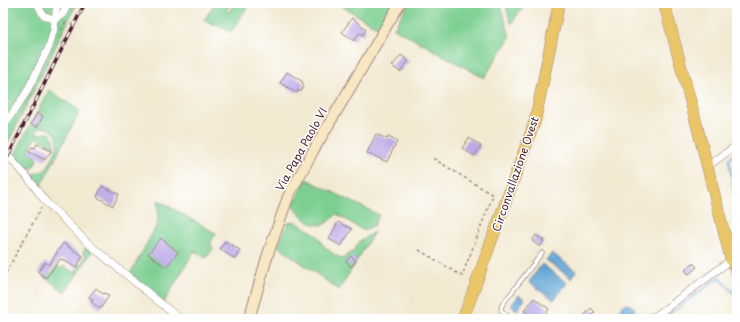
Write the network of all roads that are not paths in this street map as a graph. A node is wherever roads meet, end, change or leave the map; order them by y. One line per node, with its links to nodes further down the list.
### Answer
1 (37, 3): 7 (street)
2 (56, 3): 7 (street)
3 (69, 3): 7 (street)
4 (400, 3): 16 (street, Via Papa Paolo VI)
5 (559, 3): 17 (main road, Circonvallazione Ovest)
6 (664, 3): 11 (main road)
7 (55, 19): 8 (street)
8 (3, 127)
9 (737, 145): 11 (street)
10 (3, 150): 15 (street)
11 (708, 166): 13 (main road)
12 (542, 252): 18 (lane)
13 (731, 260): 14 (main road); 19 (street)
14 (737, 272)
15 (180, 319)
16 (249, 319)
17 (463, 319)
18 (511, 319)
19 (644, 319)

